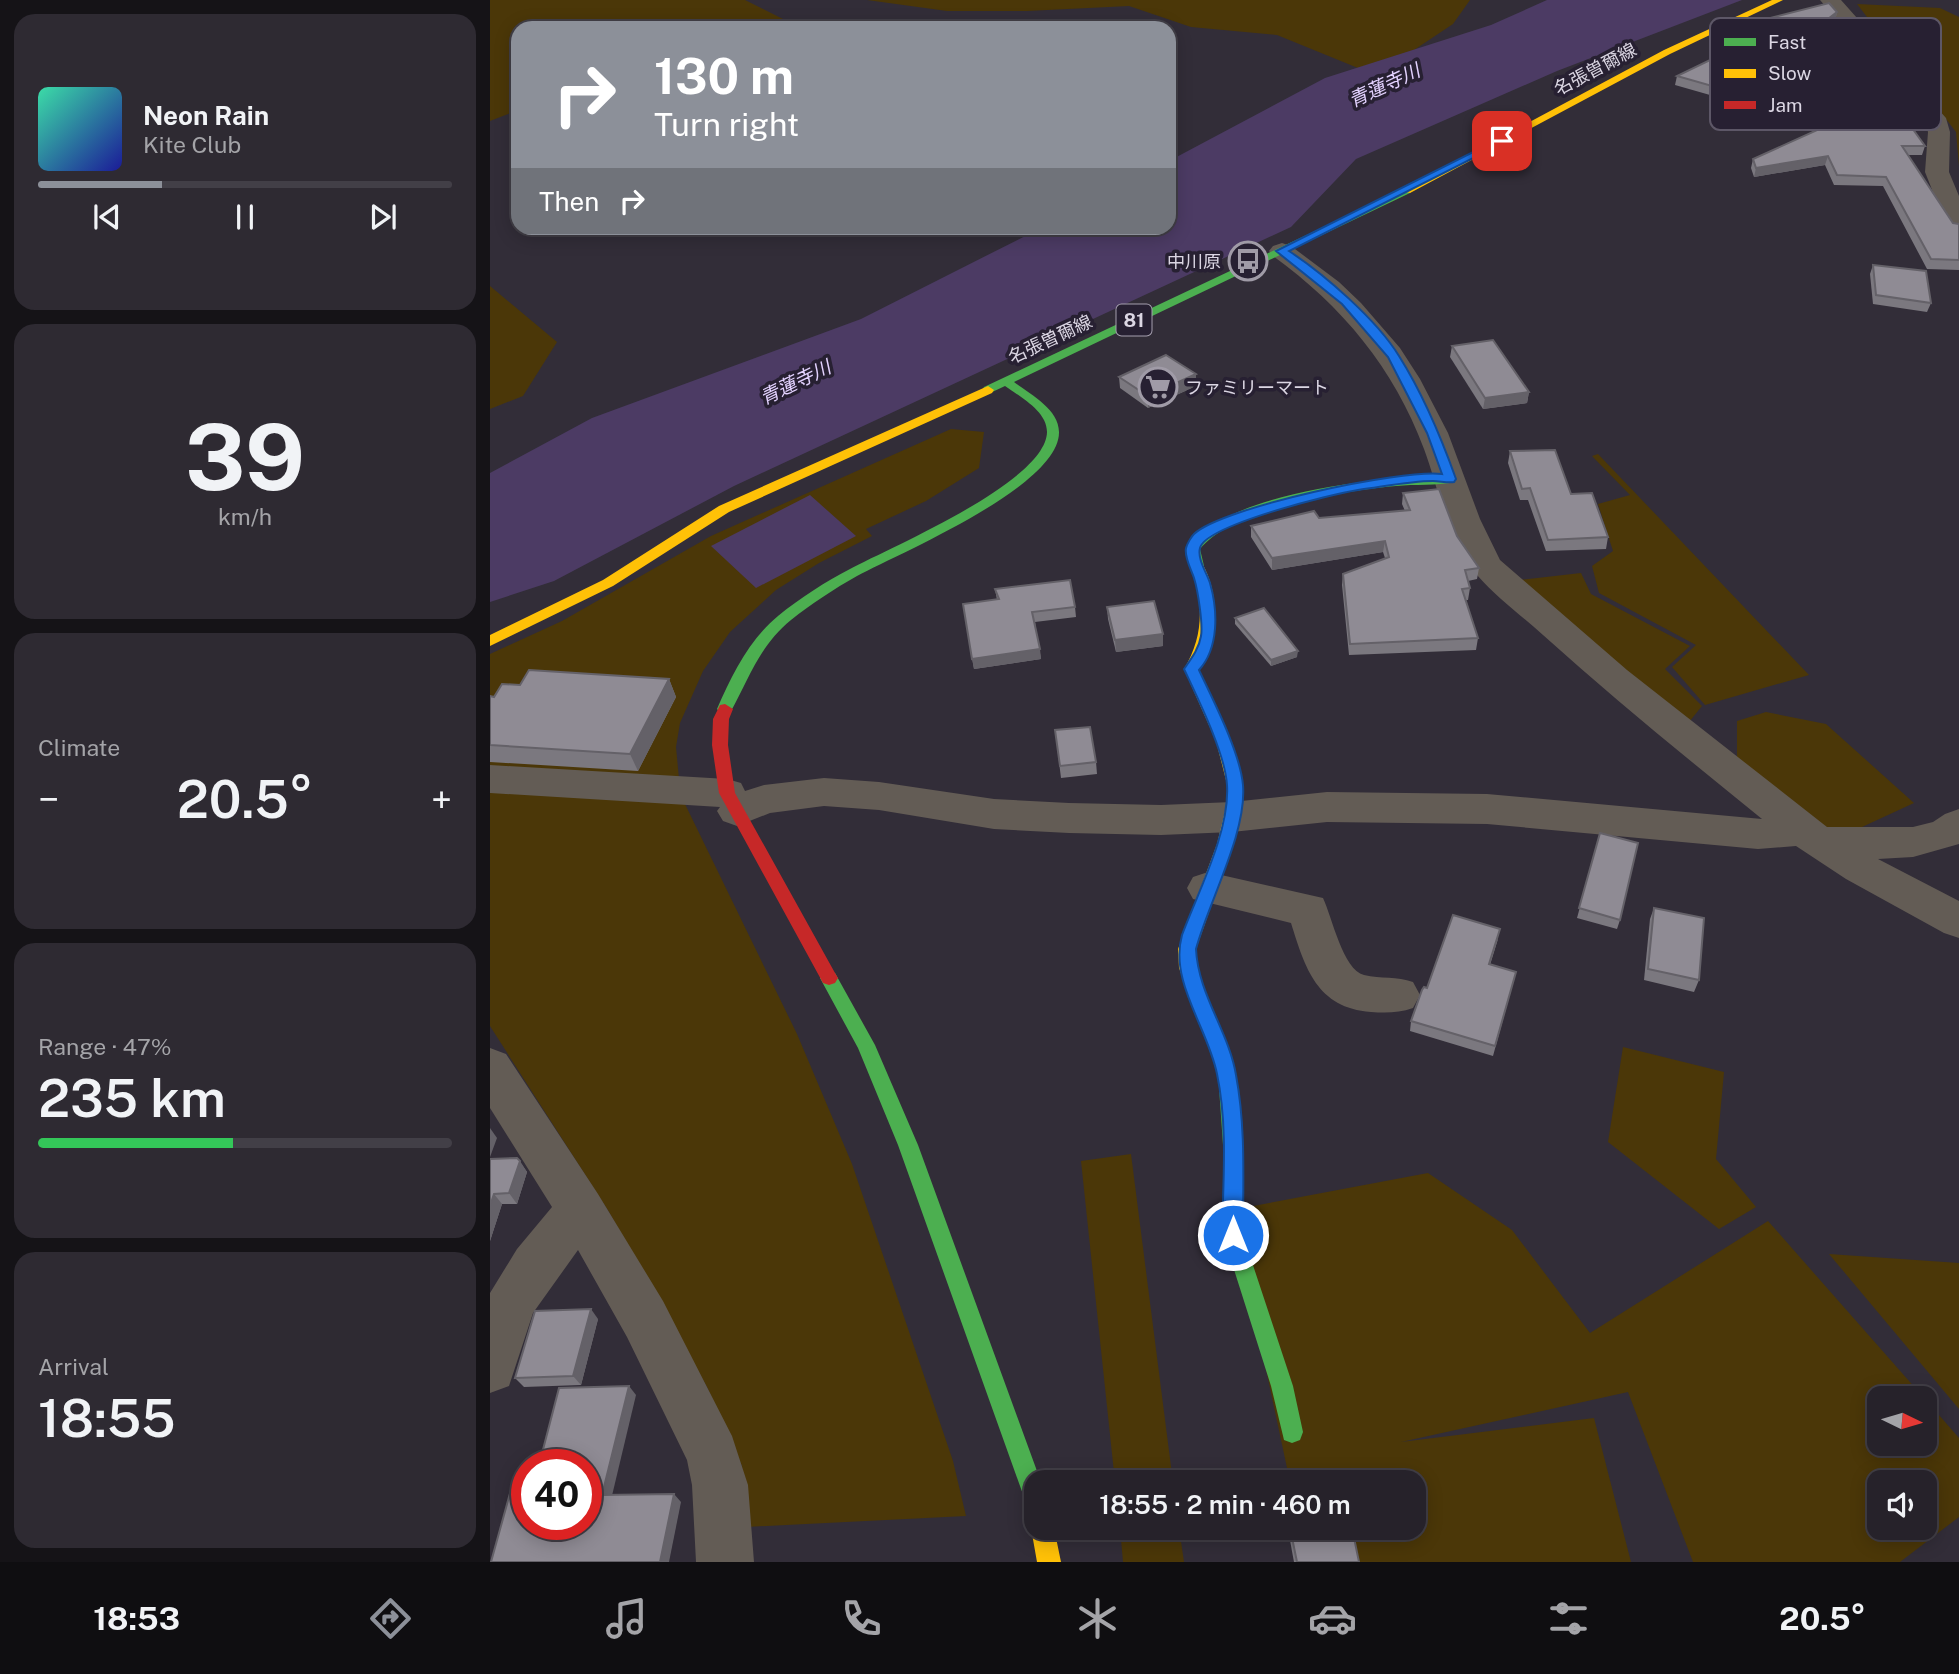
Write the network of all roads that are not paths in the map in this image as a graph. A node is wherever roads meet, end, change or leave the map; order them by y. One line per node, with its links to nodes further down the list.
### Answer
1 (1779, 0): 3 (street, 名張曽爾線 / 81)
2 (1830, 0): 4 (street)
3 (1740, 18)
4 (1846, 18)
5 (1710, 32): 8 (street, 名張曽爾線 / 81)
6 (1938, 130): 7 (street)
7 (1959, 225)
8 (1282, 251): 9 (street, 名張曽爾線 / 81); 10 (street)
9 (1005, 382): 11 (street, 名張曽爾線 / 81); 13 (street)
10 (1450, 479): 14 (street); 16 (street)
11 (490, 640)
12 (490, 779): 13 (street)
13 (732, 802): 14 (street); 24 (street)
14 (1232, 817): 16 (street); 17 (street)
15 (1959, 824): 16 (street)
16 (1811, 836): 18 (street)
17 (1208, 888): 19 (street); 23 (street)
18 (1959, 920)
19 (1398, 995)
20 (490, 1068): 21 (street)
21 (581, 1210): 22 (street); 26 (street)
22 (490, 1367)
23 (1292, 1432)
24 (1025, 1470)
25 (1045, 1540): 27 (street)
26 (725, 1562)
27 (1049, 1562)

